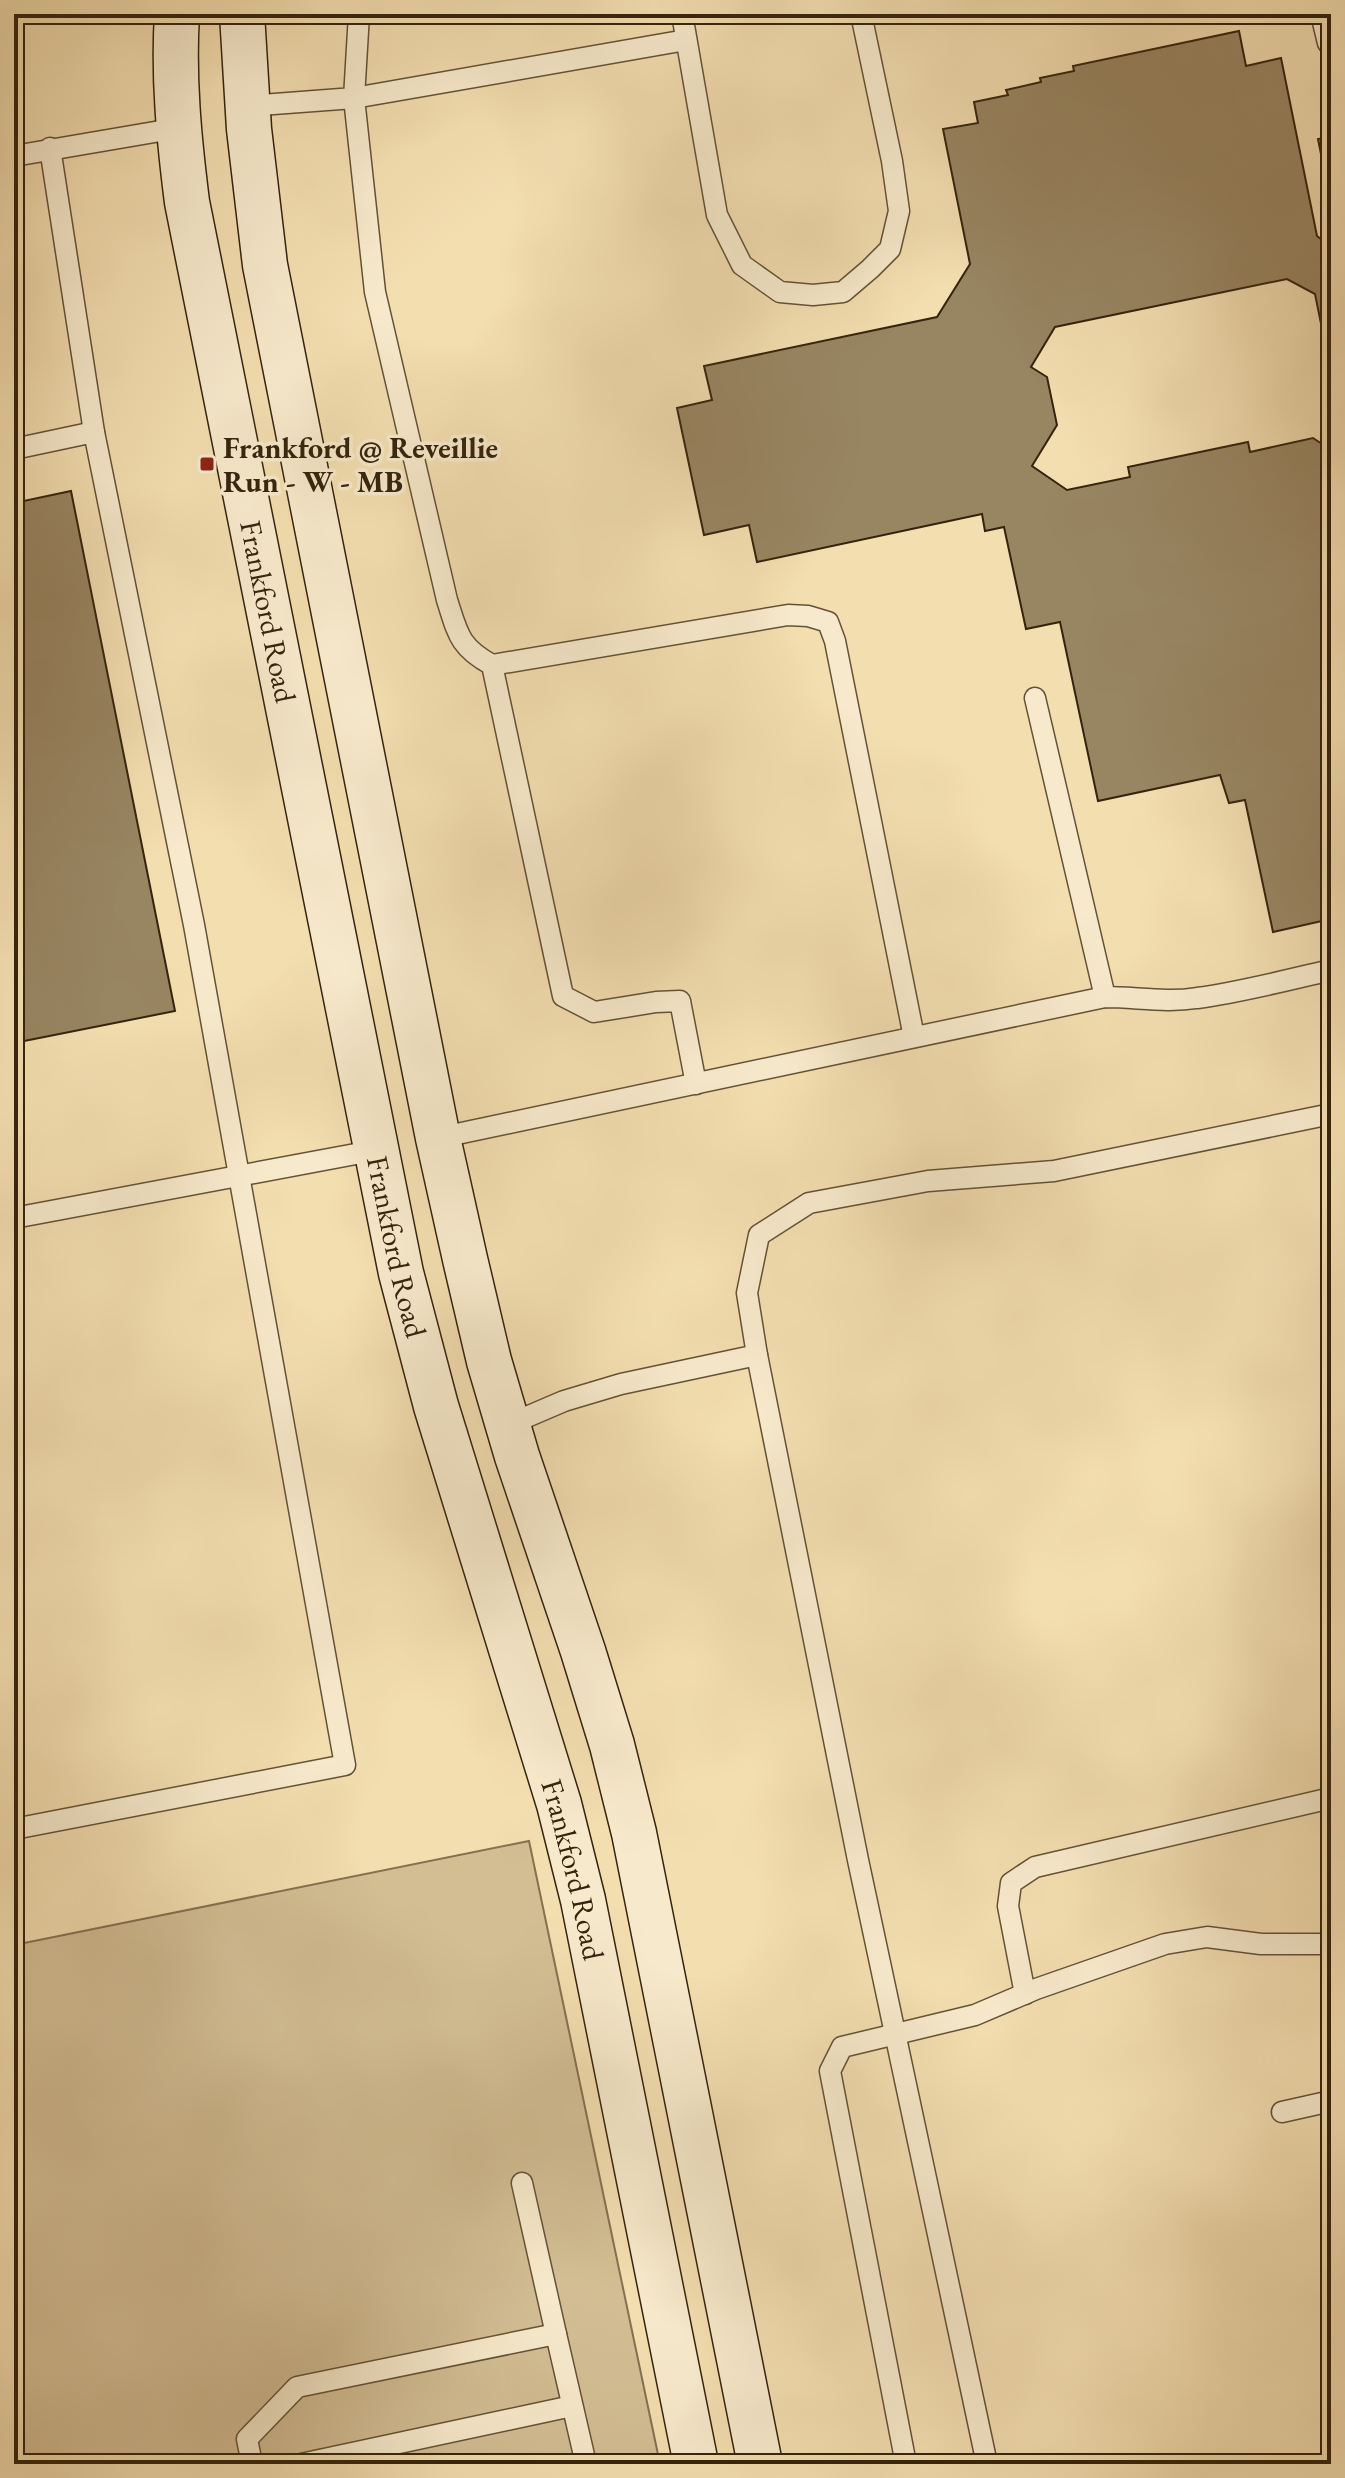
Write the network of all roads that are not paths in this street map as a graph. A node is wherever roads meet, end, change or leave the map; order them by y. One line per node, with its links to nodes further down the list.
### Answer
1 (177, 14): 11 (main road, Frankford Road)
2 (242, 14): 10 (main road, Frankford Road)
3 (359, 14): 9 (lane)
4 (682, 14): 7 (lane)
5 (861, 14): 7 (lane)
6 (1321, 14): 8 (lane)
7 (686, 40): 9 (lane)
8 (1331, 42)
9 (354, 98): 10 (lane); 16 (lane)
10 (248, 106): 23 (main road, Frankford Road)
11 (178, 128): 12 (lane); 24 (main road, Frankford Road)
12 (50, 148): 13 (lane); 14 (lane)
13 (14, 156)
14 (94, 432): 15 (lane); 25 (lane)
15 (14, 449)
16 (492, 665): 20 (lane); 21 (lane)
17 (1035, 698): 19 (lane)
18 (1331, 970): 19 (lane)
19 (1105, 997): 20 (lane)
20 (914, 1037): 21 (lane)
21 (696, 1084): 23 (lane)
22 (1331, 1114): 27 (lane)
23 (438, 1138): 24 (main road); 28 (main road, Frankford Road)
24 (377, 1150): 25 (lane); 42 (main road, Frankford Road)
25 (237, 1176): 26 (lane); 30 (lane)
26 (14, 1218)
27 (757, 1355): 28 (lane); 33 (lane)
28 (508, 1425): 43 (main road, Frankford Road)
29 (1331, 1798): 32 (lane)
30 (14, 1829)
31 (1331, 1944): 32 (lane)
32 (1025, 1994): 33 (lane)
33 (895, 2033): 44 (lane); 45 (lane)
34 (1331, 2101): 35 (lane)
35 (1282, 2112)
36 (522, 2183): 37 (lane)
37 (556, 2334): 38 (lane); 39 (lane)
38 (572, 2406): 40 (lane); 41 (lane)
39 (252, 2464)
40 (301, 2464)
41 (586, 2464)
42 (696, 2464)
43 (760, 2464)
44 (906, 2464)
45 (987, 2464)

